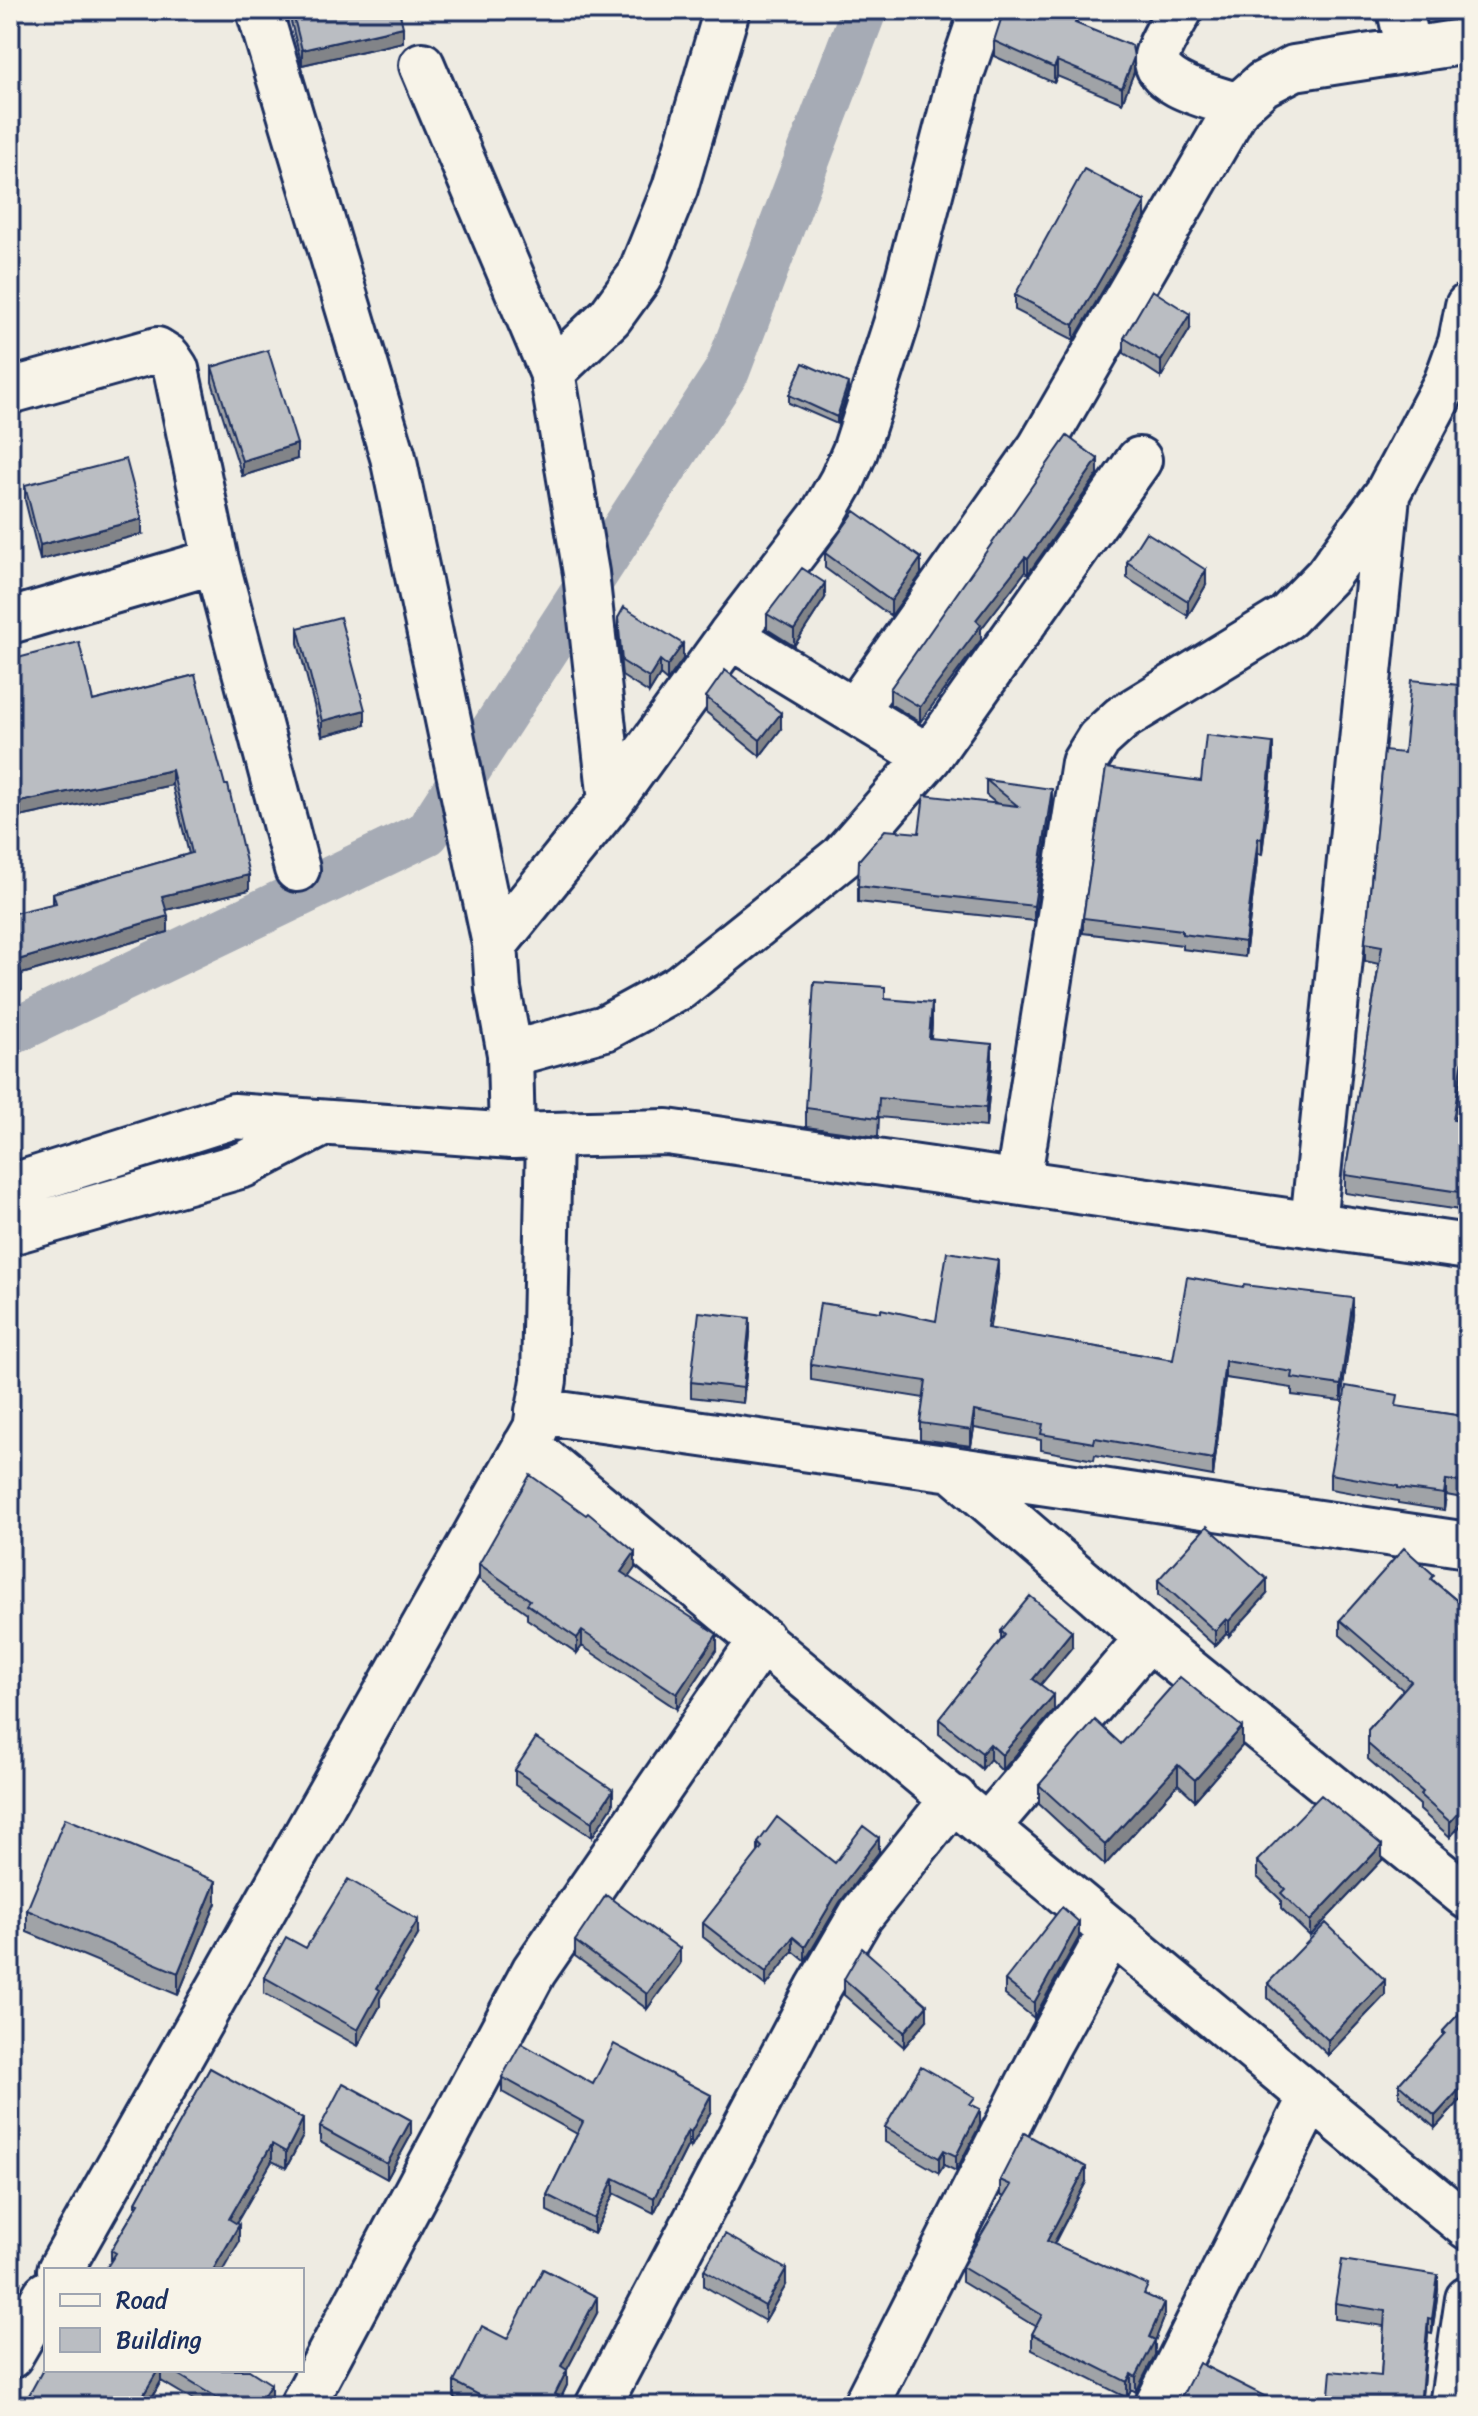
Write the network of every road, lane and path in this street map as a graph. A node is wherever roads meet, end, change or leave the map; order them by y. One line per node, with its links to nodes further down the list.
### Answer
1 (259, 10): 22 (street)
2 (727, 10): 11 (street)
3 (983, 10): 17 (street)
4 (1180, 10): 8 (street)
5 (1405, 30): 6 (street); 8 (street)
6 (1468, 41)
7 (422, 65): 11 (street)
8 (1238, 106): 18 (street)
9 (1468, 306): 10 (street)
10 (1462, 358): 14 (street)
11 (552, 372): 20 (street)
12 (10, 391): 15 (street)
13 (1139, 460): 19 (street)
14 (1387, 494): 26 (street); 28 (street)
15 (216, 561): 16 (street); 21 (street)
16 (10, 621)
17 (730, 636): 18 (street); 20 (street)
18 (855, 710): 19 (street)
19 (929, 757): 23 (street)
20 (611, 801): 22 (street)
21 (297, 869)
22 (495, 944): 23 (street)
23 (510, 1054): 25 (street)
24 (322, 1124): 25 (street); 27 (street); 29 (street)
25 (530, 1136): 26 (street); 31 (street)
26 (1018, 1182): 28 (street)
27 (10, 1187)
28 (1313, 1224): 30 (street)
29 (10, 1232)
30 (1468, 1247)
31 (532, 1428): 32 (street); 35 (street); 42 (street)
32 (952, 1469): 33 (street); 34 (street)
33 (1468, 1545)
34 (1148, 1638): 37 (street); 38 (street)
35 (762, 1639): 36 (street); 46 (street)
36 (954, 1798): 37 (street); 47 (street)
37 (988, 1826): 39 (street)
38 (1468, 1897)
39 (1111, 1931): 40 (street); 48 (street)
40 (1311, 2097): 41 (street); 49 (street)
41 (1468, 2227)
42 (61, 2268)
43 (44, 2297): 45 (street)
44 (1468, 2299): 50 (street)
45 (10, 2356)
46 (302, 2406)
47 (598, 2406)
48 (865, 2406)
49 (1157, 2406)
50 (1452, 2406)

